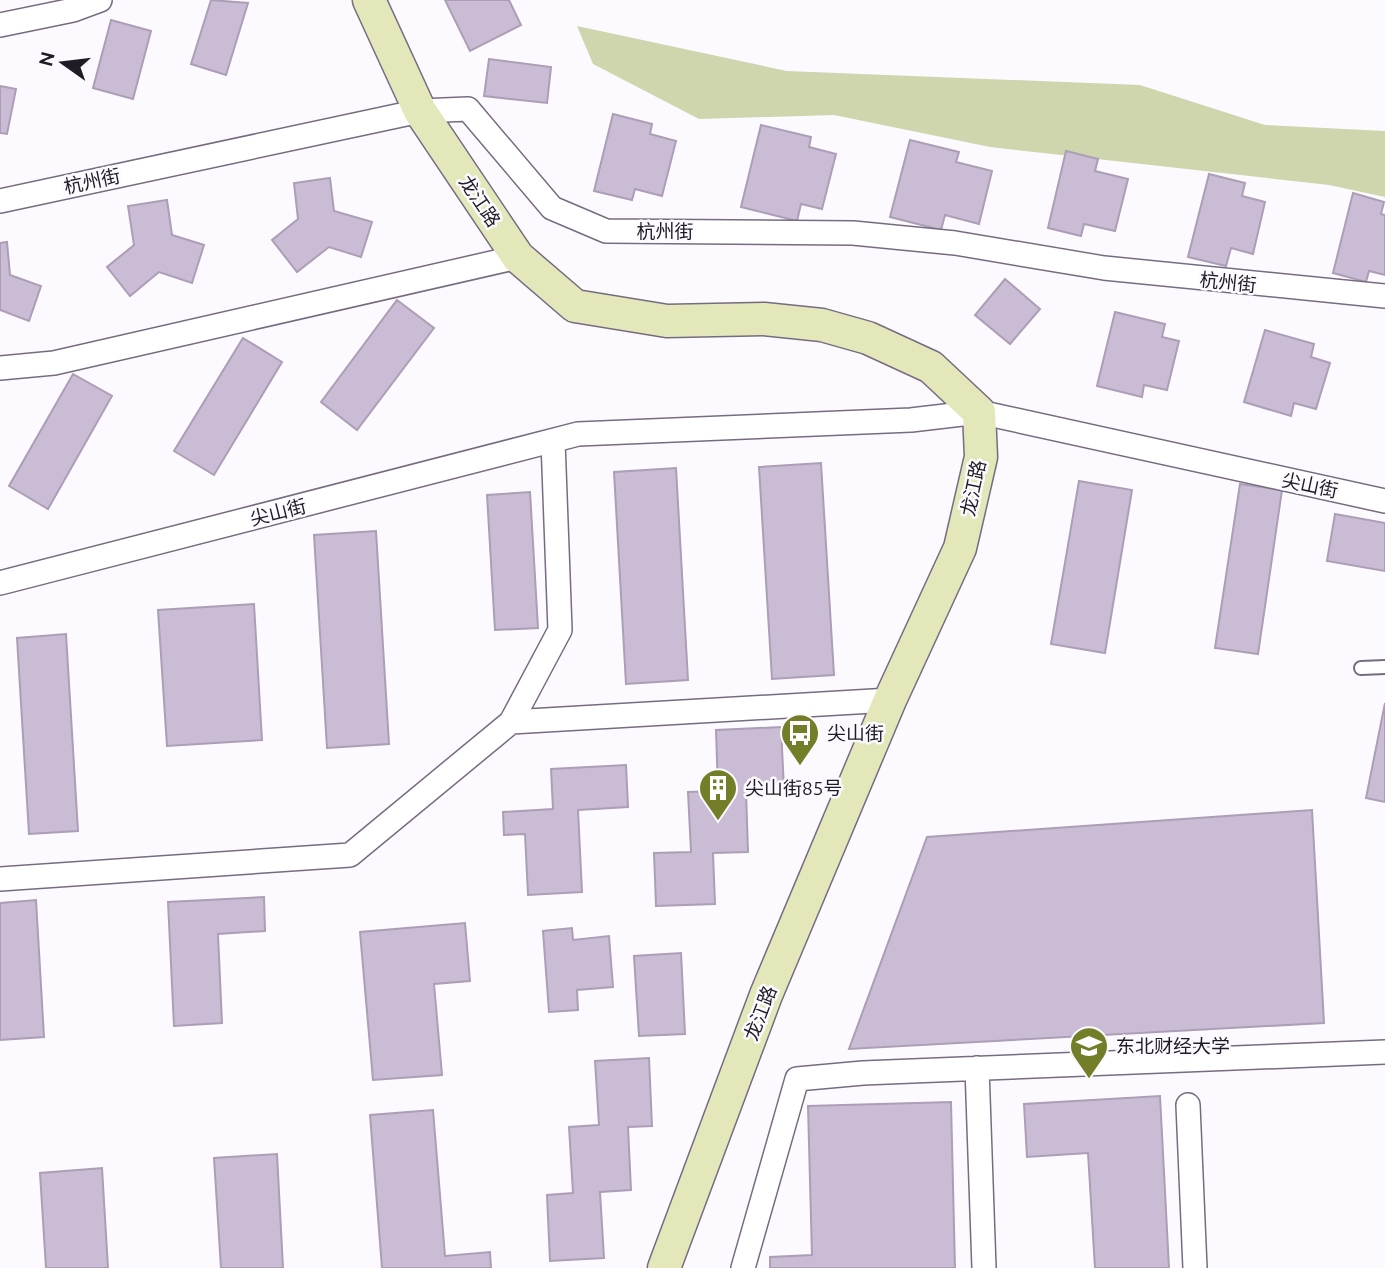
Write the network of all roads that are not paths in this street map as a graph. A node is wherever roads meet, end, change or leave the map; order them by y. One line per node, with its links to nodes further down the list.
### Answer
1 (100, 0): 3 (street)
2 (369, 0): 4 (street, 龙江路)
3 (0, 25)
4 (420, 111): 5 (street, 杭州街); 6 (street, 龙江路); 7 (street, 杭州街)
5 (0, 201)
6 (518, 257): 8 (street); 9 (street, 龙江路)
7 (1385, 296)
8 (0, 368)
9 (979, 412): 10 (street, 尖山街); 11 (street, 尖山街); 15 (street, 龙江路)
10 (553, 441): 12 (street, 尖山街); 16 (street)
11 (1385, 502)
12 (0, 583)
13 (1385, 667): 14 (lane)
14 (1362, 668)
15 (890, 700): 16 (street); 21 (street, 龙江路)
16 (511, 722): 17 (street)
17 (0, 878)
18 (1385, 1052): 19 (street)
19 (977, 1068): 22 (street); 23 (street)
20 (1188, 1105): 24 (street)
21 (664, 1268)
22 (743, 1268)
23 (984, 1268)
24 (1195, 1268)

